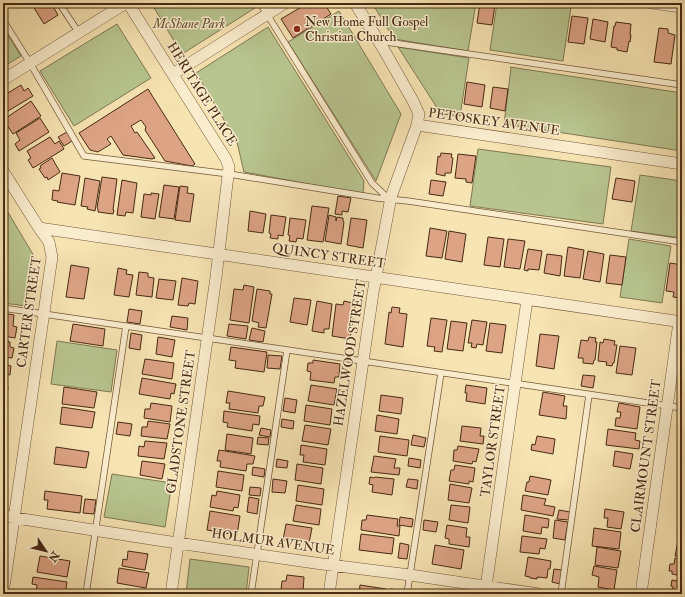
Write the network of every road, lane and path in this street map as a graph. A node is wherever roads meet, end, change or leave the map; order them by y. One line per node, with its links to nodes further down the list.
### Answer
1 (59, 3): 10 (lane)
2 (127, 3): 10 (street); 13 (street, HERITAGE PLACE)
3 (260, 3): 8 (lane)
4 (285, 3): 8 (street)
5 (355, 3): 11 (street, PETOSKEY AVENUE)
6 (652, 3): 7 (street)
7 (682, 7)
8 (267, 15): 13 (street); 20 (lane)
9 (3, 20): 12 (lane)
10 (79, 32): 12 (street)
11 (379, 41): 15 (lane); 16 (street, PETOSKEY AVENUE)
12 (30, 63): 14 (street); 19 (lane)
13 (173, 74): 19 (street, HERITAGE PLACE)
14 (3, 80)
15 (682, 85)
16 (417, 125): 17 (street, PETOSKEY AVENUE); 20 (street, HAZELWOOD STREET)
17 (682, 164)
18 (3, 171): 21 (street)
19 (229, 174): 20 (lane); 23 (street, HERITAGE PLACE)
20 (390, 200): 22 (lane); 24 (street, HAZELWOOD STREET)
21 (39, 228): 23 (street, QUINCY STREET); 27 (street, CARTER STREET)
22 (682, 242)
23 (218, 255): 24 (street, QUINCY STREET); 30 (street, GLADSTONE STREET)
24 (376, 277): 25 (street, QUINCY STREET); 32 (street, HAZELWOOD STREET)
25 (527, 300): 28 (street, QUINCY STREET); 34 (street, TAYLOR STREET)
26 (3, 308): 27 (lane)
27 (43, 314): 29 (lane); 38 (street, CARTER STREET)
28 (680, 322): 36 (street, CLAIRMOUNT STREET)
29 (126, 326): 30 (lane); 39 (lane)
30 (207, 338): 31 (lane); 40 (street, GLADSTONE STREET)
31 (287, 350): 32 (lane); 41 (lane)
32 (363, 361): 33 (lane); 42 (street, HAZELWOOD STREET)
33 (441, 373): 34 (lane); 43 (lane)
34 (515, 384): 35 (lane); 44 (street, TAYLOR STREET)
35 (590, 395): 36 (lane); 52 (lane)
36 (667, 406): 37 (lane); 53 (street, CLAIRMOUNT STREET)
37 (682, 408)
38 (9, 517): 39 (street, HOLMUR AVENUE); 45 (street, CARTER STREET)
39 (96, 530): 40 (street, HOLMUR AVENUE); 46 (lane)
40 (179, 543): 41 (street, HOLMUR AVENUE); 47 (street, GLADSTONE STREET)
41 (257, 554): 42 (street, HOLMUR AVENUE); 48 (lane)
42 (333, 566): 43 (street, HOLMUR AVENUE); 49 (street, HAZELWOOD STREET)
43 (410, 575): 44 (street, HOLMUR AVENUE); 50 (lane)
44 (485, 590): 51 (street, HOLMUR AVENUE)
45 (3, 594)
46 (86, 594)
47 (171, 594)
48 (251, 594)
49 (329, 594)
50 (407, 594)
51 (539, 594)
52 (562, 594)
53 (641, 594)

